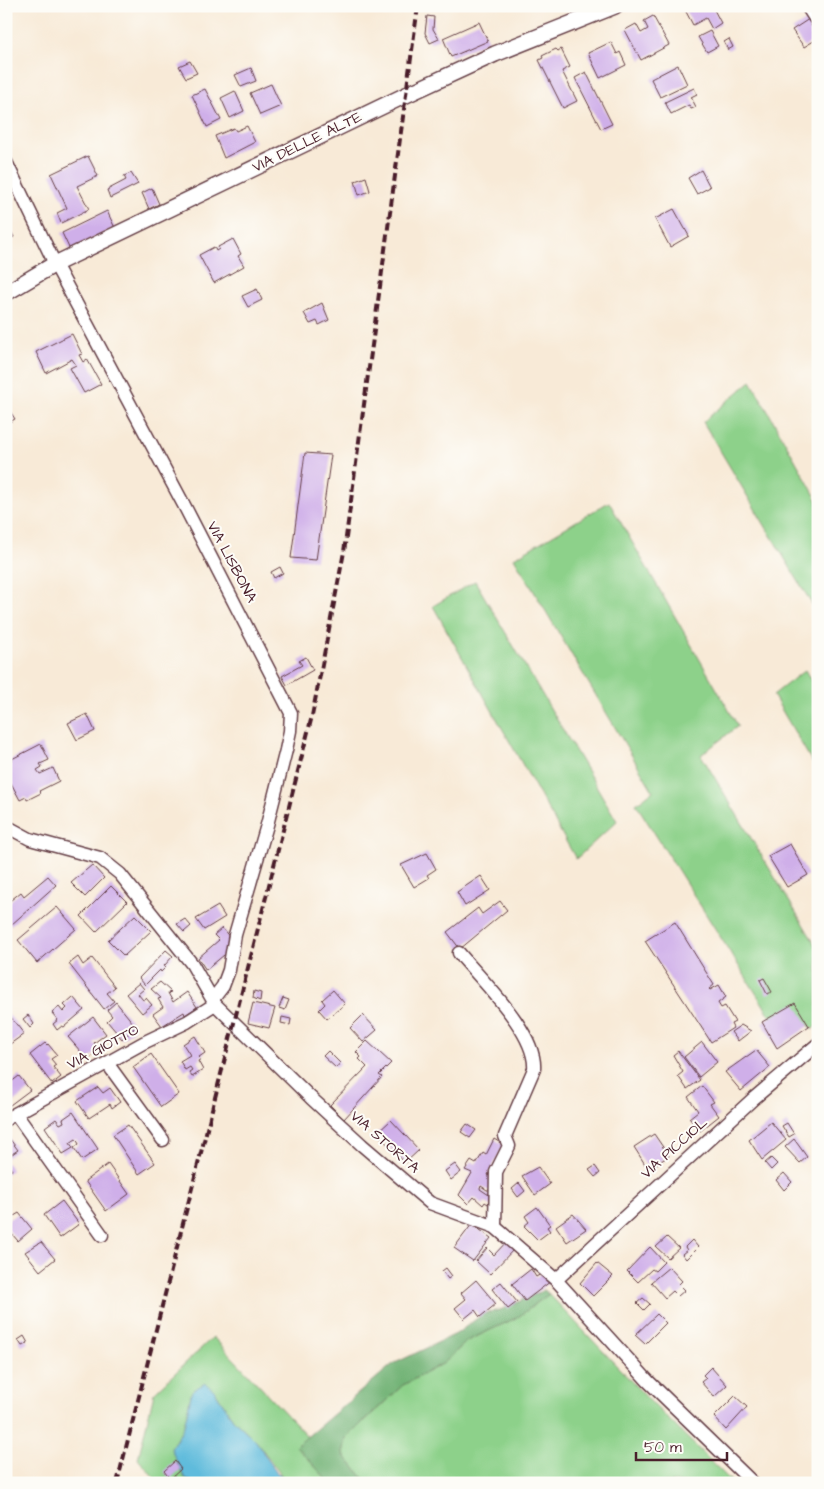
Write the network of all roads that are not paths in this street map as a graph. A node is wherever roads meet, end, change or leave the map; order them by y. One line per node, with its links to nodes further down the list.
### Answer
1 (616, 6): 5 (street, VIA DELLE ALTE)
2 (807, 6): 3 (street)
3 (818, 23)
4 (6, 162): 5 (street, VIA LISBONA)
5 (55, 264): 6 (street, VIA DELLE ALTE); 9 (street, VIA LISBONA)
6 (6, 293)
7 (6, 826): 9 (street, VIA STORTA)
8 (459, 954): 14 (street)
9 (214, 1002): 11 (street, VIA GIOTTO); 14 (street, VIA STORTA)
10 (818, 1044): 16 (street, VIA PICCIOL)
11 (107, 1063): 12 (street, VIA GIOTTO); 13 (street)
12 (11, 1116): 15 (street)
13 (163, 1140)
14 (495, 1227): 16 (street, VIA STORTA)
15 (102, 1235)
16 (556, 1280): 17 (street, VIA STORTA)
17 (753, 1483)

